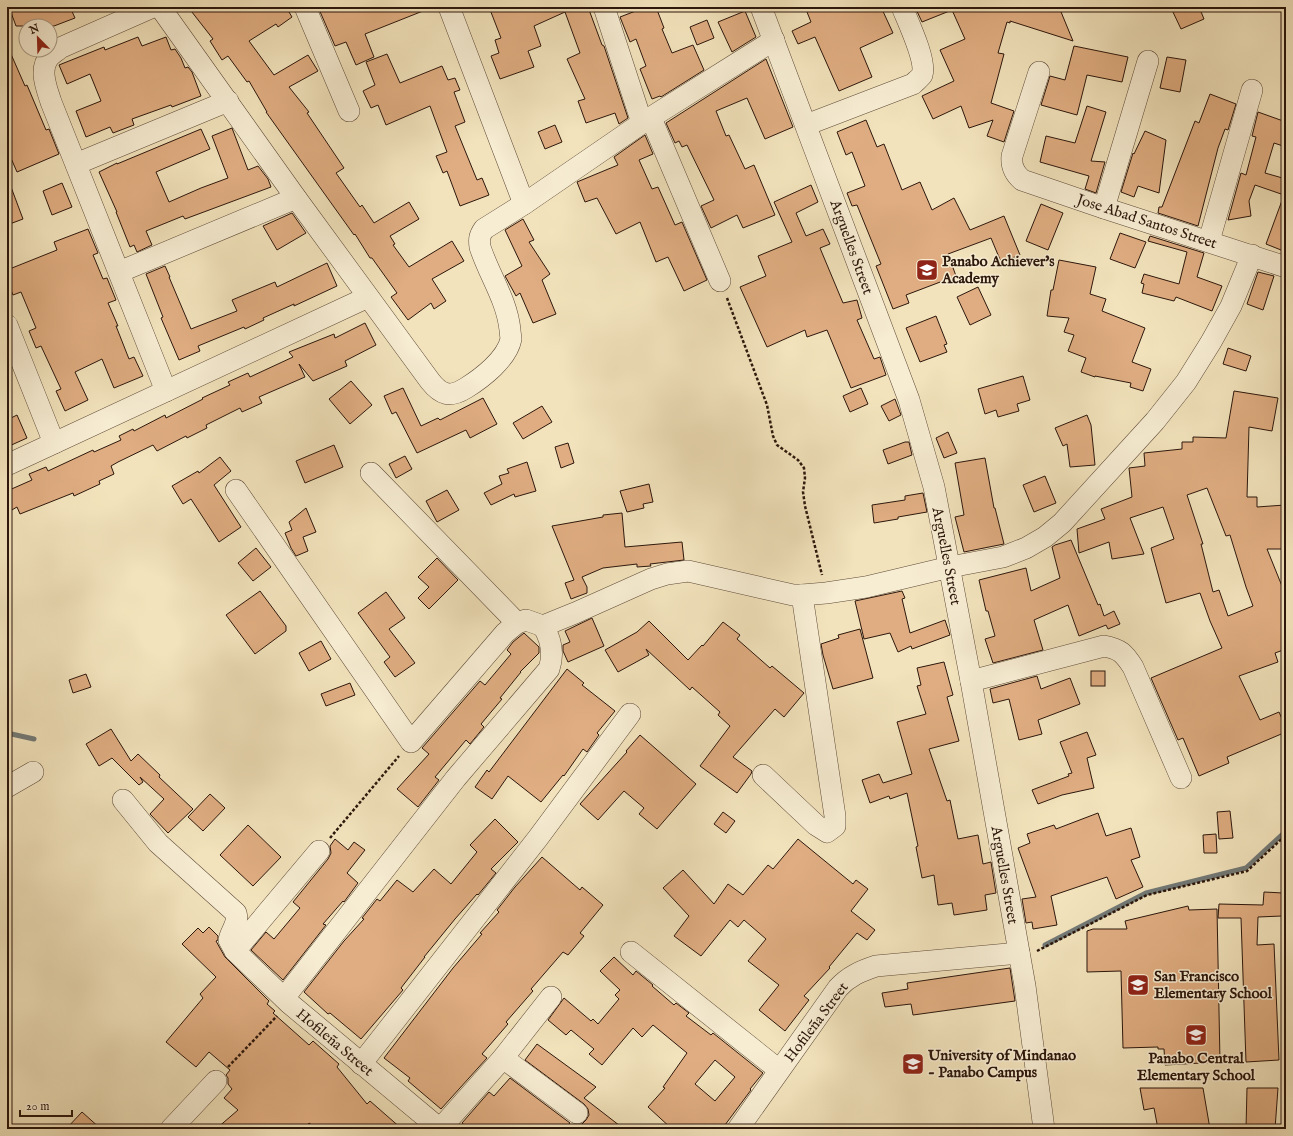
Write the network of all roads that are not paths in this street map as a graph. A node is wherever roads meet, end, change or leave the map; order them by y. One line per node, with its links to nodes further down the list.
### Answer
1 (153, 7): 16 (street)
2 (160, 7): 12 (street)
3 (306, 7): 13 (street)
4 (449, 7): 18 (street)
5 (604, 7): 14 (street)
6 (761, 7): 8 (street, Arguelles Street)
7 (902, 7): 15 (street)
8 (774, 40): 14 (street); 15 (street, Arguelles Street)
9 (1148, 61): 19 (street)
10 (1039, 72): 19 (street, Jose Abad Santos Street)
11 (1252, 90): 20 (street)
12 (228, 102): 16 (street); 17 (street)
13 (349, 110)
14 (647, 121): 18 (street); 24 (street)
15 (806, 125): 32 (street, Arguelles Street)
16 (76, 164): 23 (street)
17 (296, 198): 23 (street); 25 (street)
18 (524, 204): 25 (street)
19 (1104, 208): 20 (street, Jose Abad Santos Street)
20 (1209, 241): 21 (street, Jose Abad Santos Street)
21 (1252, 255): 22 (street, Jose Abad Santos Street); 32 (street)
22 (1286, 267)
23 (119, 272): 27 (street)
24 (720, 281)
25 (368, 297): 27 (street)
26 (7, 325): 28 (street)
27 (166, 391): 28 (street)
28 (54, 443): 29 (street)
29 (7, 464)
30 (370, 472): 34 (street)
31 (236, 490): 34 (street)
32 (950, 567): 33 (street); 36 (street, Arguelles Street)
33 (802, 595): 35 (street); 39 (street)
34 (517, 623): 35 (street)
35 (543, 626): 48 (street)
36 (971, 681): 40 (street); 46 (street, Arguelles Street)
37 (630, 714): 50 (street)
38 (34, 772): 41 (street)
39 (763, 775)
40 (1181, 778)
41 (7, 787)
42 (122, 800): 44 (street)
43 (319, 850): 44 (street)
44 (235, 951): 48 (street, Hofileña Street)
45 (631, 952): 51 (street)
46 (1020, 956): 51 (street, Hofileña Street); 57 (street, Arguelles Street)
47 (551, 997): 49 (street)
48 (287, 1000): 50 (street, Hofileña Street)
49 (503, 1058): 53 (street); 55 (street)
50 (361, 1064): 55 (street, Hofileña Street)
51 (779, 1070): 56 (street, Hofileña Street)
52 (216, 1081): 54 (street)
53 (577, 1113)
54 (172, 1129)
55 (440, 1129)
56 (738, 1129)
57 (1044, 1129)

